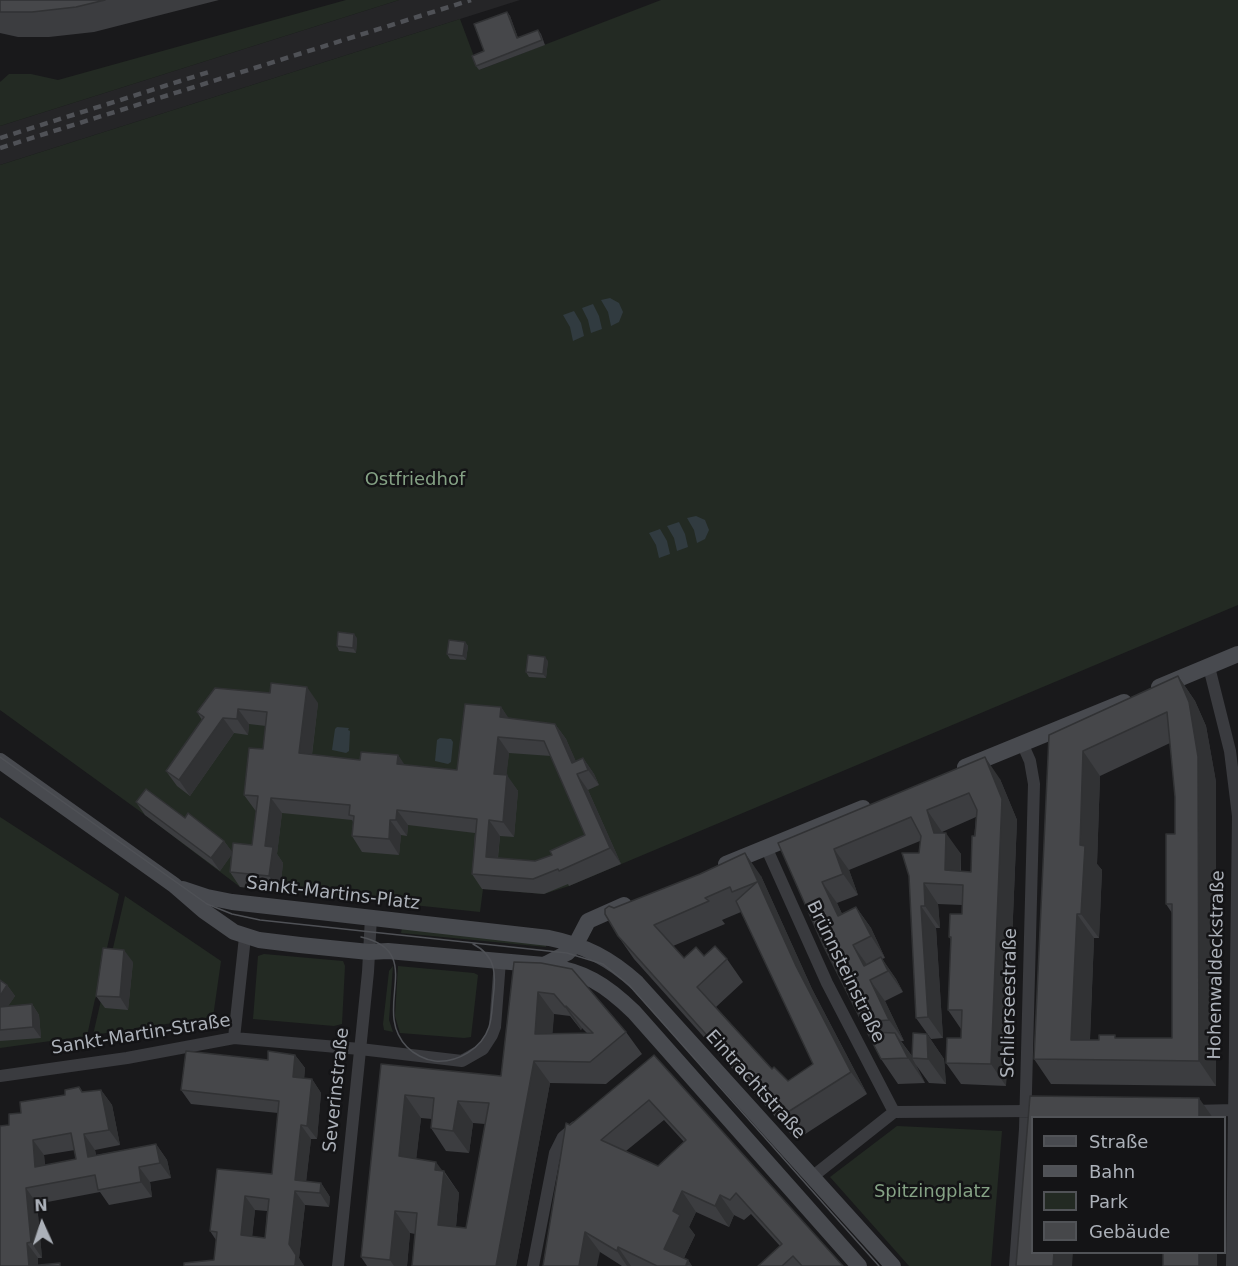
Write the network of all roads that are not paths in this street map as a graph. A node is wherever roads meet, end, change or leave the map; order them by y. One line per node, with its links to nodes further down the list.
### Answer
1 (1238, 654): 2 (main road)
2 (1209, 667): 3 (main road); 21 (street, Hohenwaldeckstraße)
3 (1022, 743): 5 (main road); 22 (street, Schlierseestraße)
4 (0, 761): 9 (main road)
5 (954, 771)
6 (876, 802): 7 (main road)
7 (766, 848): 8 (main road); 25 (street, Brünnsteinstraße)
8 (714, 868)
9 (174, 885): 11 (main road, Sankt-Martins-Platz); 12 (main road)
10 (641, 898): 13 (main road)
11 (371, 917): 13 (main road, Sankt-Martins-Platz); 14 (street, Severinstraße)
12 (245, 937): 14 (main road); 18 (street)
13 (576, 944): 16 (main road); 17 (main road); 27 (main road, Eintrachtstraße)
14 (369, 952): 15 (main road); 19 (street, Severinstraße)
15 (500, 961): 16 (main road); 19 (street)
16 (544, 965): 17 (main road)
17 (590, 977): 30 (main road)
18 (234, 1038): 19 (street, Sankt-Martin-Straße); 20 (street, Sankt-Martin-Straße)
19 (360, 1049): 28 (street, Severinstraße)
20 (0, 1076)
21 (1234, 1110): 24 (street); 33 (street, Hohenwaldeckstraße)
22 (1025, 1111): 23 (street); 25 (street); 32 (street, Schlierseestraße)
23 (1050, 1111)
24 (1178, 1111)
25 (894, 1112): 27 (street)
26 (589, 1116): 29 (street)
27 (812, 1177): 31 (main road, Eintrachtstraße)
28 (338, 1266)
29 (533, 1266)
30 (859, 1266)
31 (893, 1266)
32 (1015, 1266)
33 (1232, 1266)

